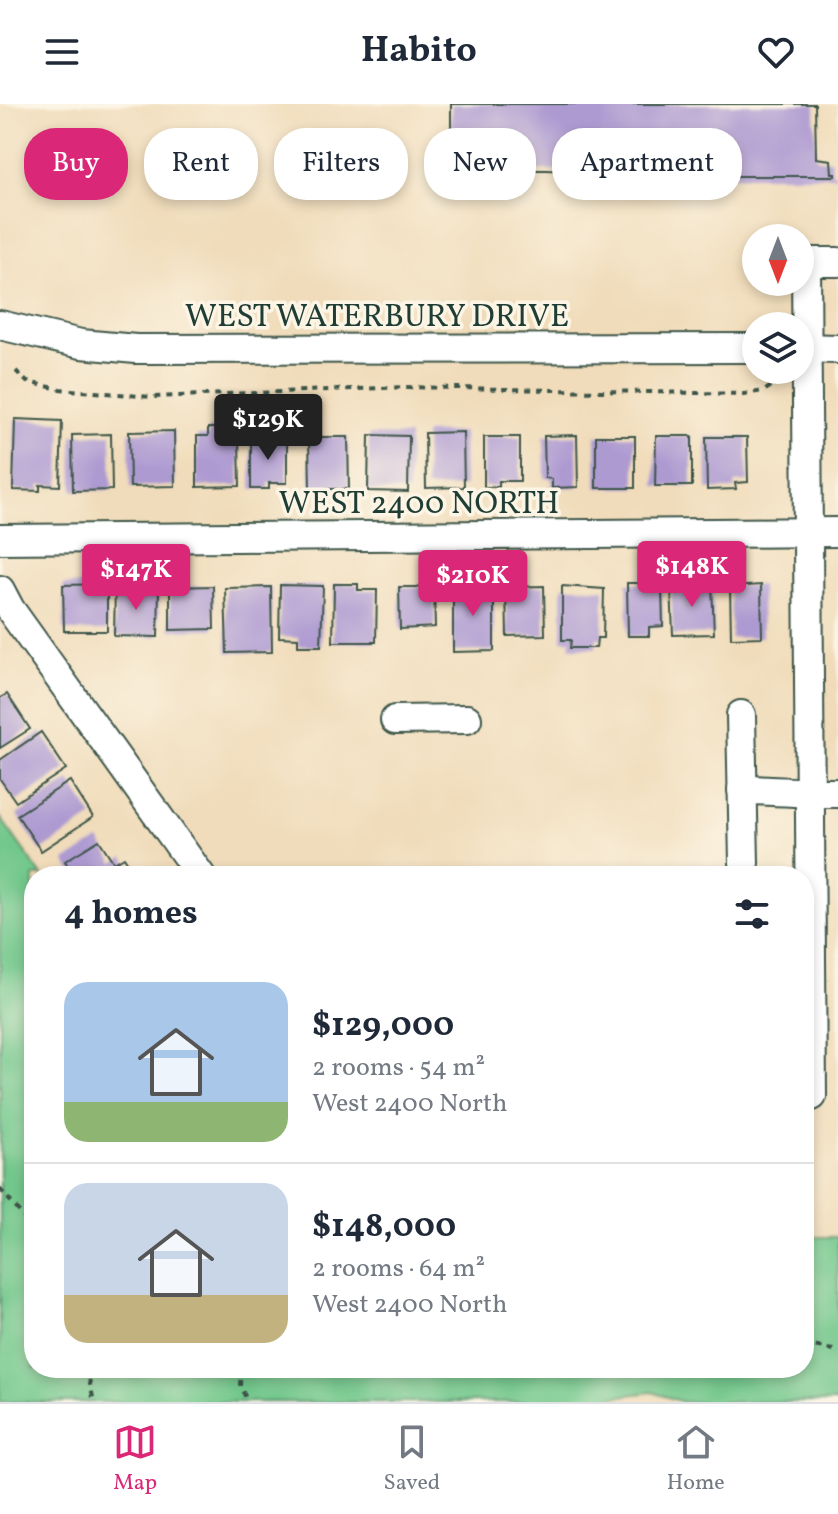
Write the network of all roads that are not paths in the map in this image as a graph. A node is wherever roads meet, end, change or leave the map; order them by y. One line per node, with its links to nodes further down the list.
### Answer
1 (838, 262): 2 (street)
2 (804, 312)
3 (0, 325): 4 (street, WEST WATERBURY DRIVE)
4 (742, 348)
5 (814, 348): 6 (street)
6 (838, 349)
7 (804, 384): 8 (street)
8 (808, 532): 9 (street, WEST 2400 NORTH); 10 (street, WEST 2400 NORTH); 17 (street)
9 (838, 532)
10 (0, 539)
11 (0, 590): 19 (street)
12 (741, 715): 15 (street)
13 (467, 719): 14 (street)
14 (395, 720)
15 (742, 790): 17 (street); 18 (street)
16 (838, 793): 17 (street)
17 (809, 794): 20 (street)
18 (744, 863)
19 (194, 866)
20 (811, 866)
21 (814, 962): 22 (street)
22 (818, 1096)

